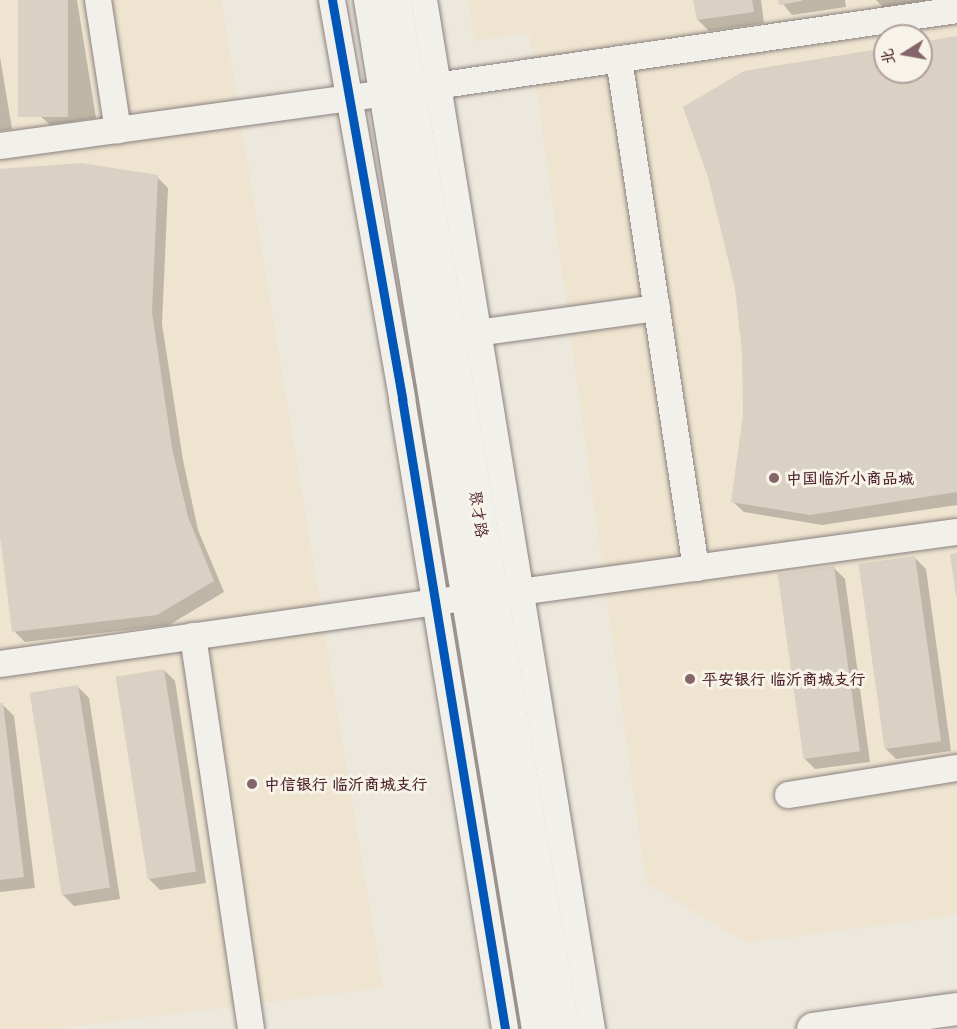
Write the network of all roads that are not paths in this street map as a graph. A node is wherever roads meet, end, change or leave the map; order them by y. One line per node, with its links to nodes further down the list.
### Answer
1 (98, 0): 10 (street)
2 (332, 0): 9 (street)
3 (370, 0): 8 (main road, 聚才路)
4 (395, 0): 8 (main road, 聚才路)
5 (424, 0): 8 (street)
6 (957, 10): 7 (street)
7 (619, 59): 8 (street); 12 (street)
8 (411, 89): 9 (street); 13 (main road, 聚才路); 16 (main road, 聚才路)
9 (349, 98): 10 (street); 17 (street)
10 (118, 130): 11 (street)
11 (0, 146)
12 (657, 308): 13 (street); 15 (street)
13 (464, 335): 16 (main road, 聚才路)
14 (957, 532): 15 (street)
15 (696, 568): 16 (street)
16 (494, 595): 17 (street); 25 (main road, 聚才路); 26 (main road, 聚才路); 27 (street)
17 (434, 602): 18 (street); 24 (street)
18 (193, 636): 19 (street); 23 (street)
19 (0, 664)
20 (957, 768): 21 (street)
21 (788, 795)
22 (957, 1009): 28 (main road)
23 (251, 1029)
24 (505, 1029)
25 (538, 1029)
26 (563, 1029)
27 (592, 1029)
28 (813, 1029)

